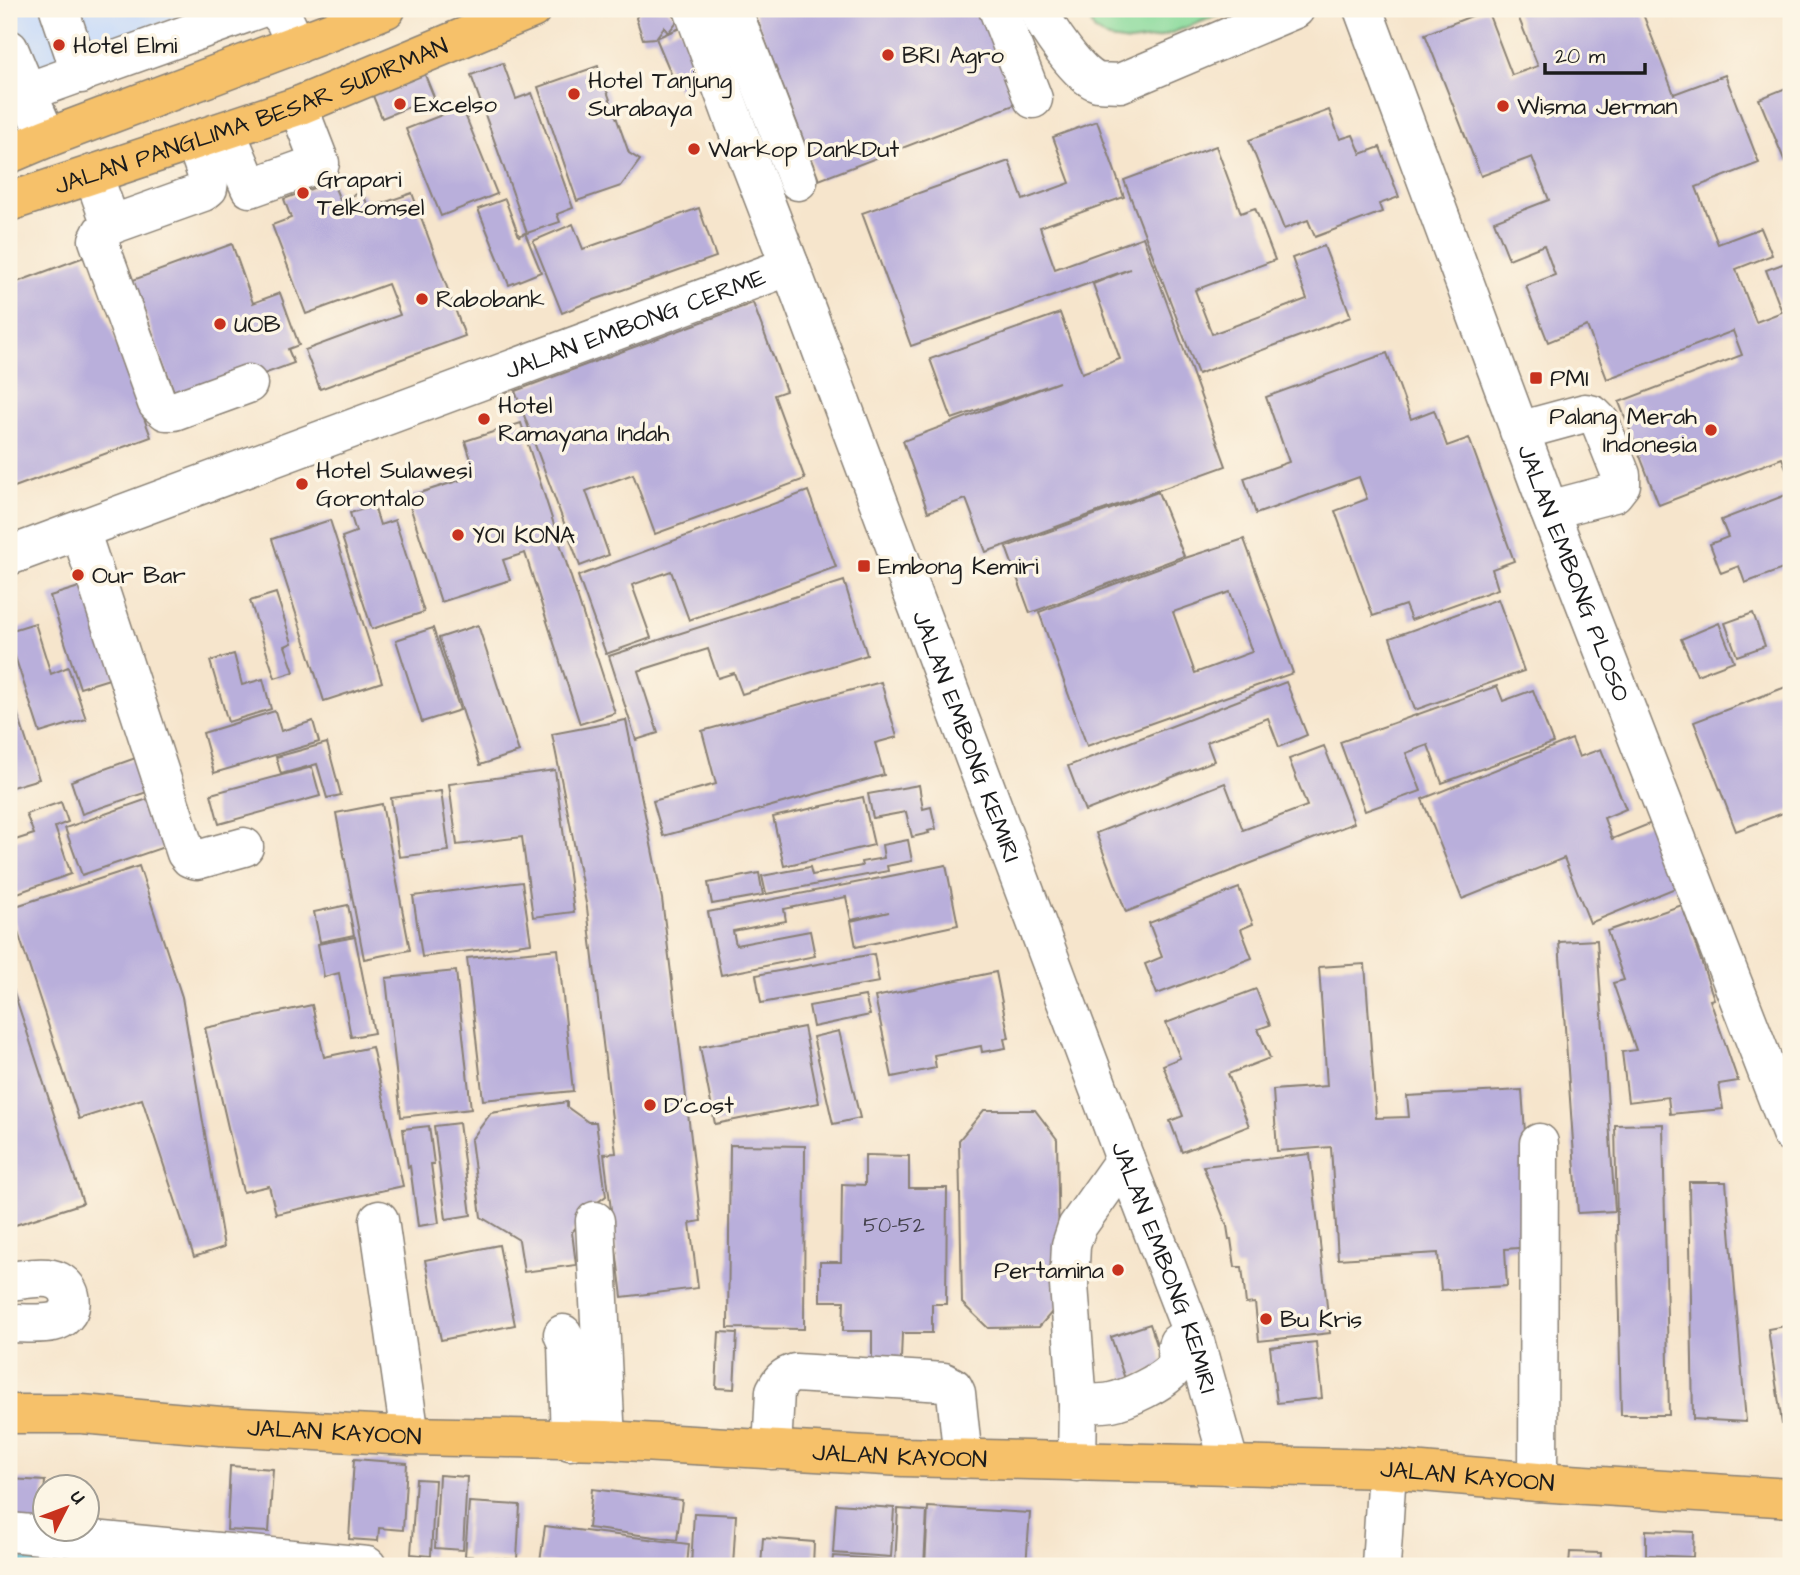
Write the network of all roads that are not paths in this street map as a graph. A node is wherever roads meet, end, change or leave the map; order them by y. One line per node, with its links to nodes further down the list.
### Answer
1 (59, 9): 15 (street)
2 (258, 9): 15 (street)
3 (275, 9): 13 (street)
4 (386, 9): 11 (main road, JALAN PANGLIMA BESAR SUDIRMAN)
5 (532, 9): 18 (main road, JALAN PANGLIMA BESAR SUDIRMAN)
6 (693, 9): 20 (street, JALAN EMBONG KEMIRI)
7 (732, 9): 19 (street)
8 (1295, 9): 10 (street)
9 (1363, 9): 30 (street, JALAN EMBONG PLOSO)
10 (1039, 12): 12 (street)
11 (337, 18): 13 (main road, JALAN PANGLIMA BESAR SUDIRMAN)
12 (1002, 19): 17 (street)
13 (296, 45): 22 (main road, JALAN PANGLIMA BESAR SUDIRMAN)
14 (9, 49): 16 (street)
15 (81, 74): 16 (street)
16 (27, 92): 22 (street)
17 (1033, 99)
18 (298, 106): 21 (main road, JALAN PANGLIMA BESAR SUDIRMAN); 21 (street)
19 (775, 121): 20 (street); 25 (street)
20 (739, 134): 28 (street, JALAN EMBONG KEMIRI)
21 (211, 136): 24 (main road, JALAN PANGLIMA BESAR SUDIRMAN); 27 (street)
22 (47, 138): 23 (main road, JALAN PANGLIMA BESAR SUDIRMAN)
23 (9, 154)
24 (93, 174): 26 (main road, JALAN PANGLIMA BESAR SUDIRMAN); 27 (street)
25 (798, 181)
26 (9, 202)
27 (111, 225): 29 (street)
28 (790, 266): 32 (street, JALAN EMBONG CERME); 37 (street, JALAN EMBONG KEMIRI)
29 (248, 384)
30 (1519, 431): 31 (street, JALAN EMBONG PLOSO); 31 (street)
31 (1549, 510): 35 (street, JALAN EMBONG PLOSO)
32 (79, 530): 33 (street, JALAN EMBONG CERME); 34 (street)
33 (9, 556)
34 (244, 847)
35 (1791, 1133)
36 (1539, 1143): 53 (street)
37 (1119, 1168): 43 (street, JALAN EMBONG KEMIRI); 44 (street)
38 (379, 1220): 46 (street)
39 (595, 1221): 47 (street)
40 (9, 1281): 41 (street)
41 (9, 1323)
42 (563, 1334): 47 (street)
43 (1189, 1340): 44 (street); 51 (street, JALAN EMBONG KEMIRI)
44 (1078, 1404): 50 (street)
45 (9, 1414): 46 (main road, JALAN KAYOON)
46 (410, 1436): 47 (main road, JALAN KAYOON)
47 (588, 1440): 48 (main road, JALAN KAYOON)
48 (772, 1450): 49 (main road, JALAN KAYOON); 49 (street)
49 (963, 1458): 50 (main road, JALAN KAYOON)
50 (1077, 1462): 51 (main road, JALAN KAYOON)
51 (1230, 1466): 52 (main road, JALAN KAYOON)
52 (1387, 1469): 53 (main road, JALAN KAYOON); 57 (street)
53 (1538, 1482): 54 (main road, JALAN KAYOON)
54 (1791, 1498)
55 (9, 1532): 56 (street)
56 (367, 1566)
57 (1381, 1566)

